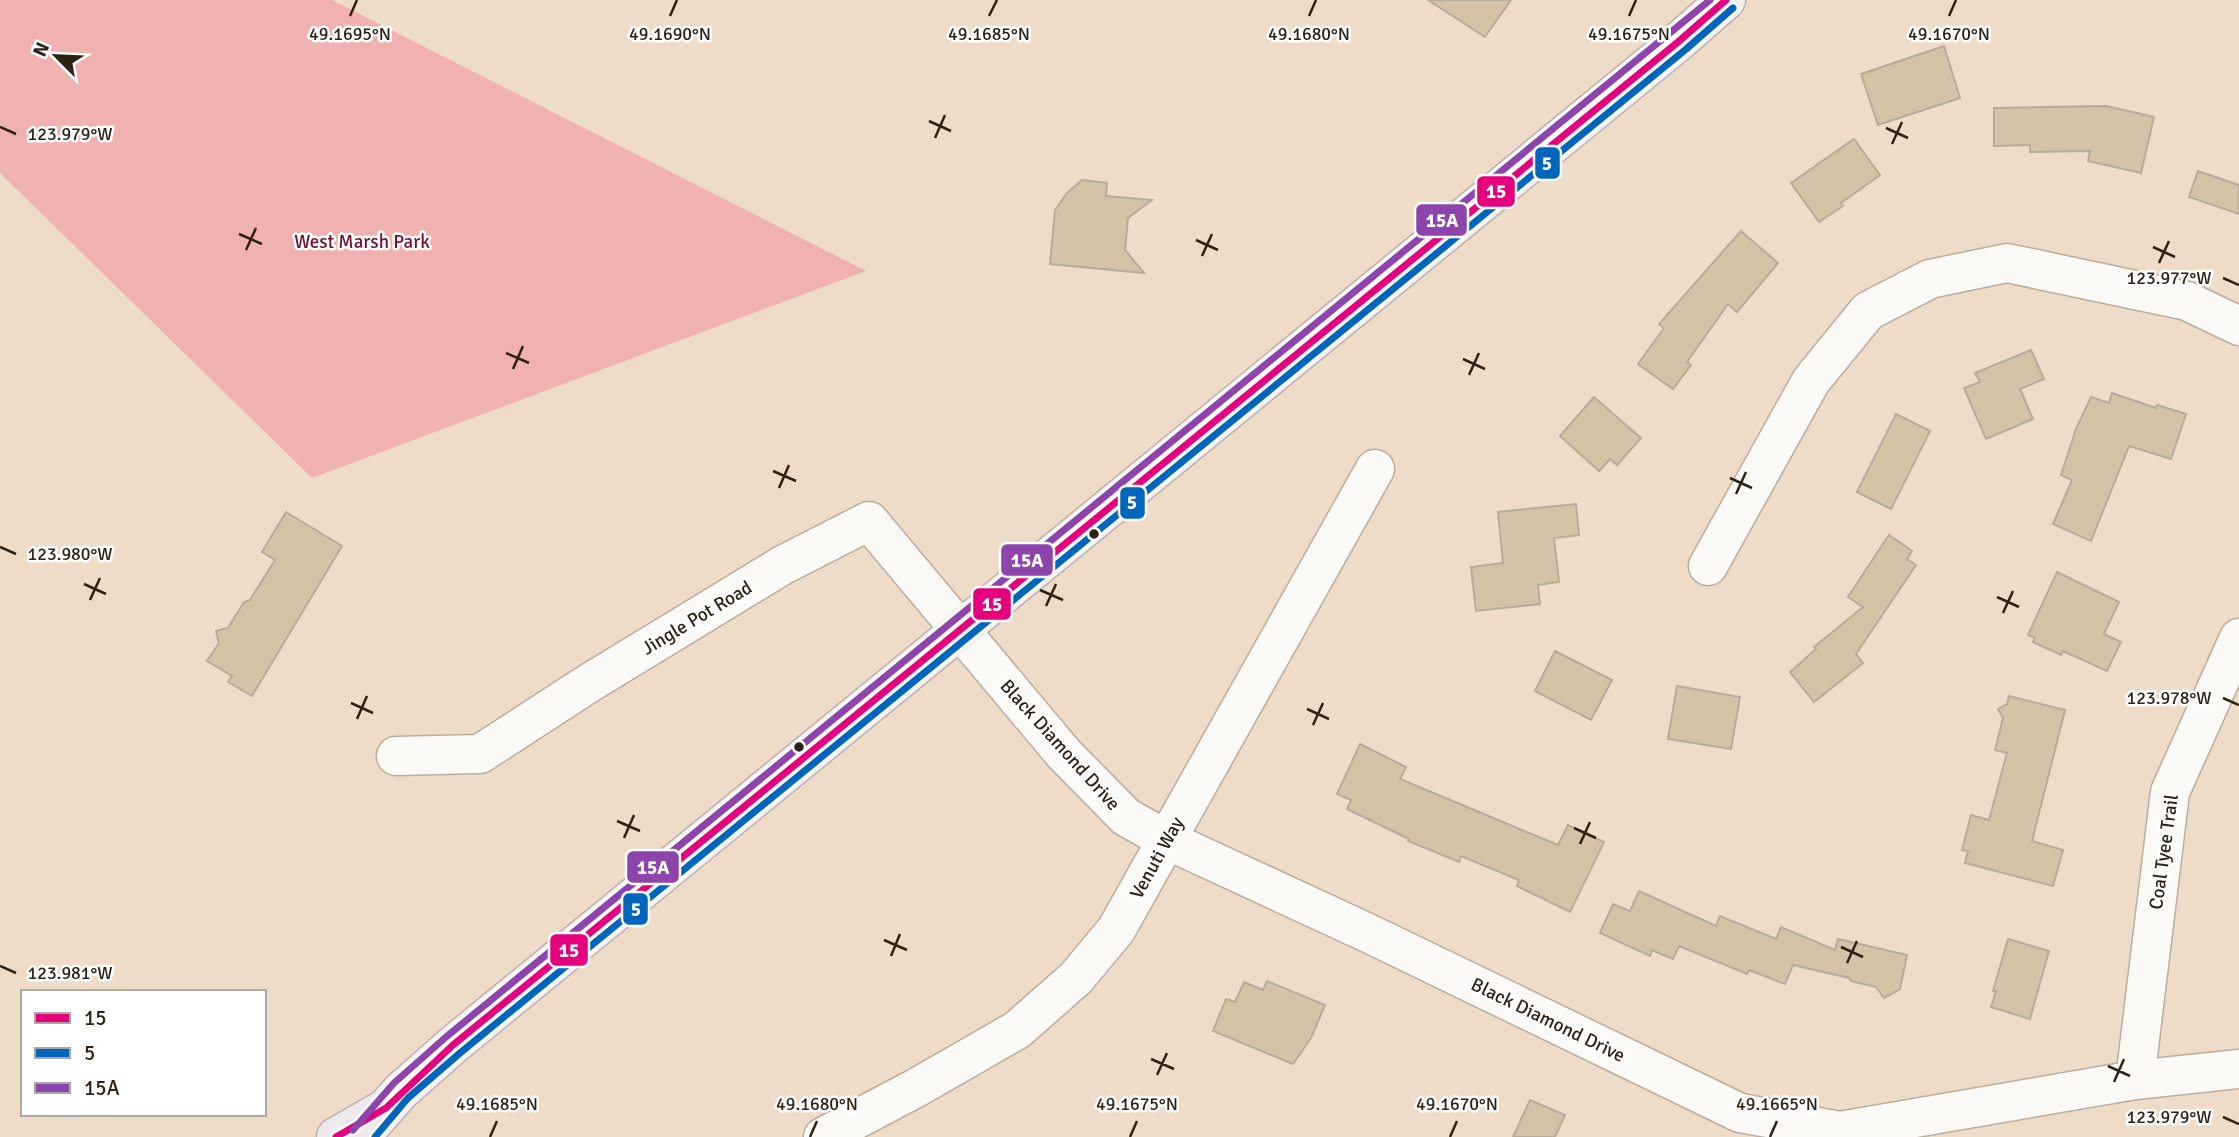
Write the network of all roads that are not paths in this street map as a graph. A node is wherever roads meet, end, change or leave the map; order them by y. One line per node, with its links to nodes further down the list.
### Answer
1 (1726, 0): 5 (main road)
2 (2239, 327): 4 (street)
3 (1375, 469): 8 (street, Venuti Way)
4 (1708, 566)
5 (960, 631): 7 (street, Jingle Pot Road); 8 (street, Black Diamond Drive); 11 (main road)
6 (2239, 638): 10 (street, Coal Tyee Trail)
7 (396, 756)
8 (1167, 840): 10 (street, Black Diamond Drive); 14 (street, Venuti Way)
9 (2239, 1069): 10 (street, Black Diamond Drive)
10 (2135, 1080)
11 (380, 1122): 12 (highway); 13 (main road)
12 (336, 1137)
13 (361, 1137)
14 (823, 1137)

